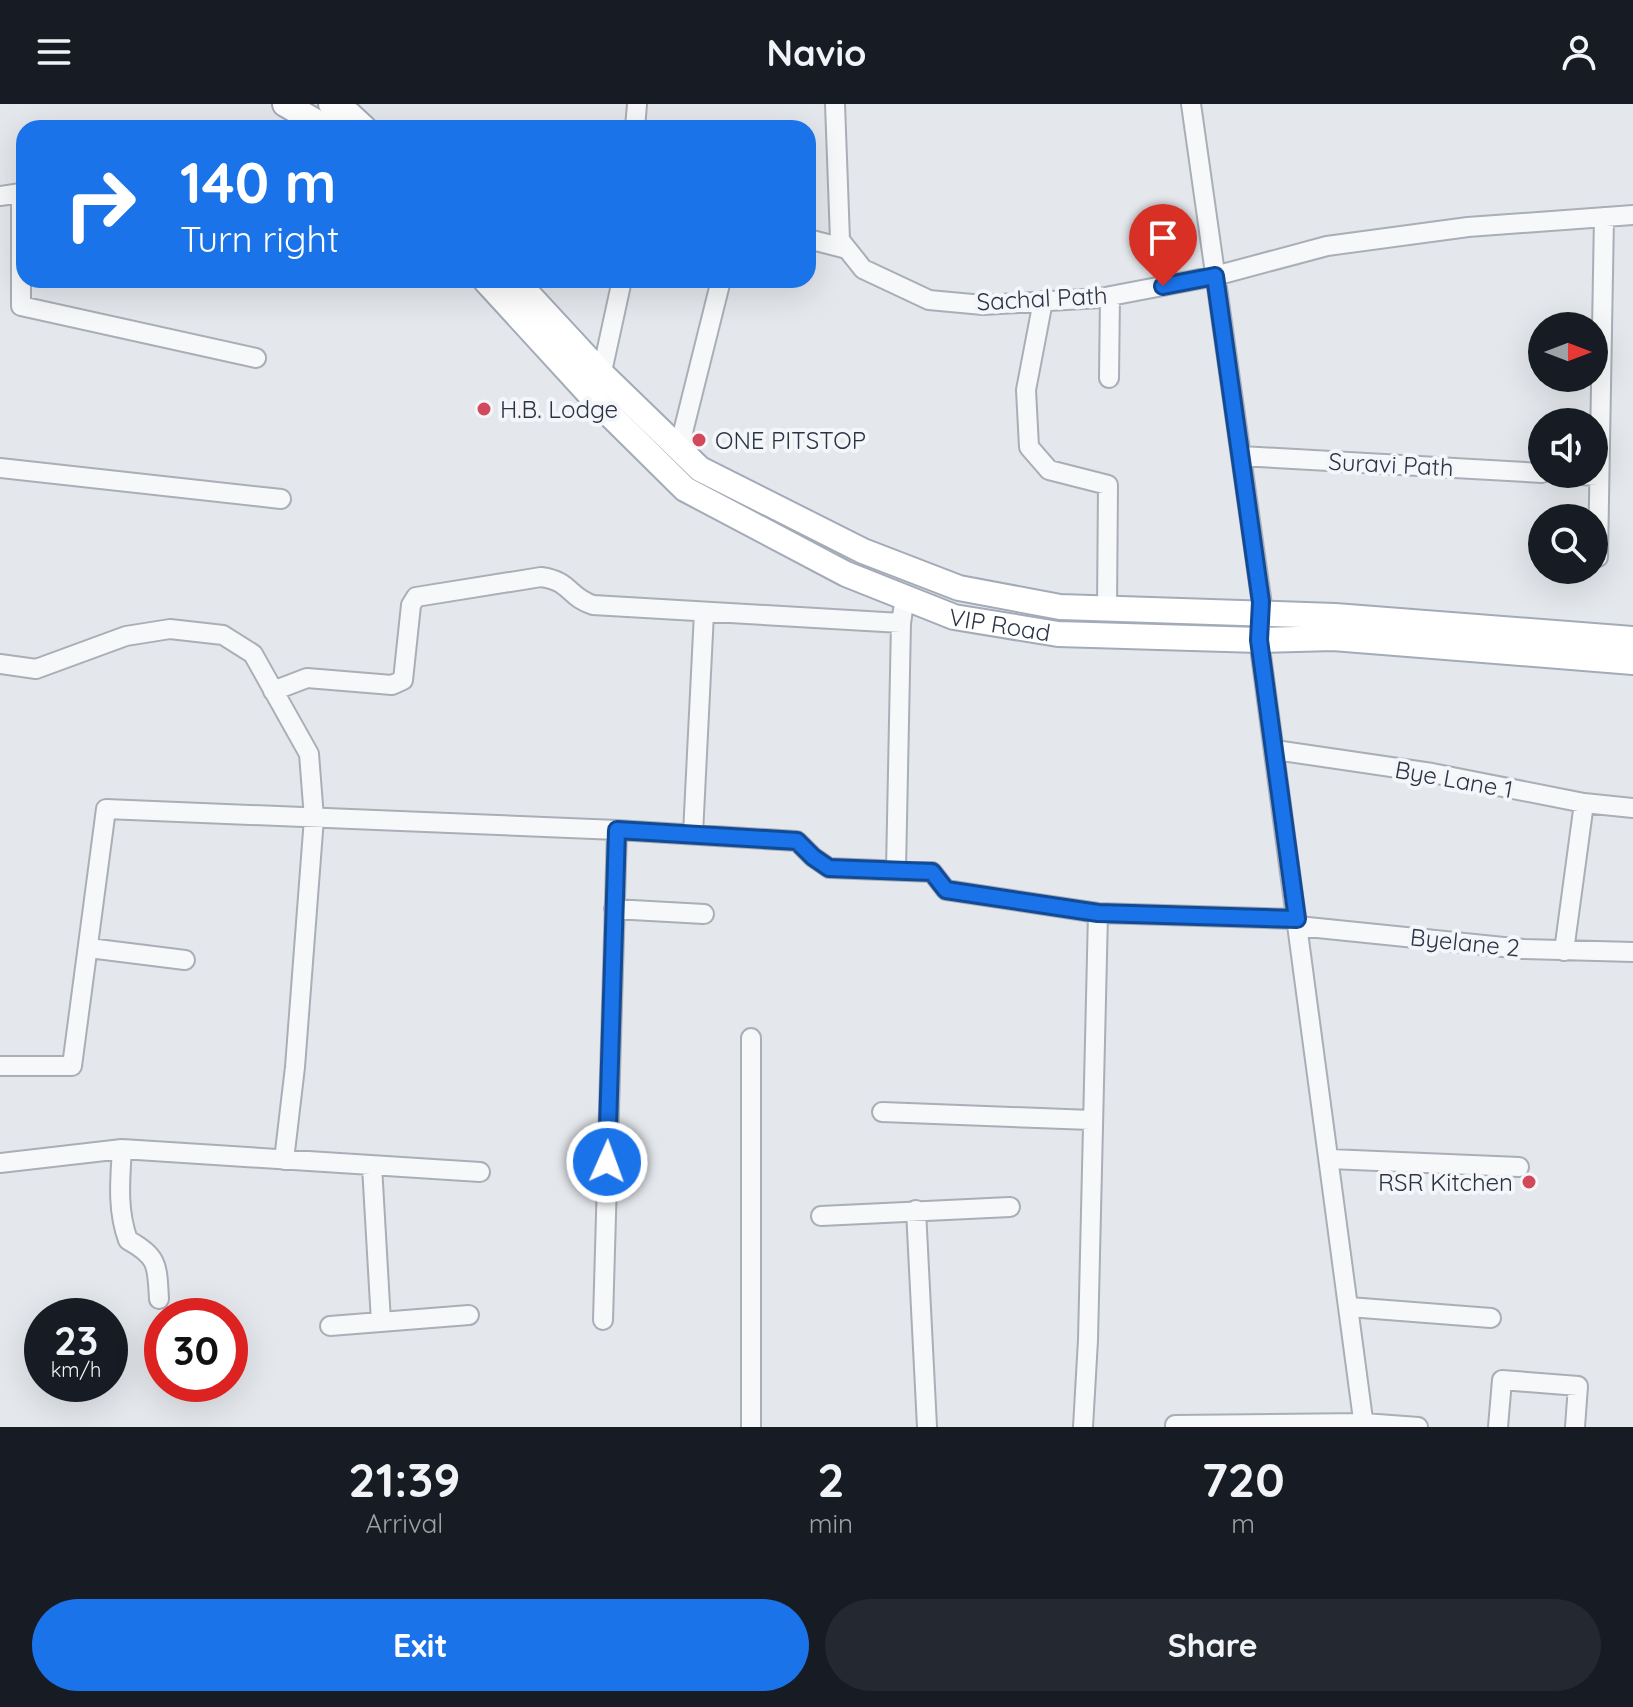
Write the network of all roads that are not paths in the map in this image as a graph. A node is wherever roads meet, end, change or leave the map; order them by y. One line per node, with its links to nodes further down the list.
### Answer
1 (285, 104): 5 (main road)
2 (331, 104): 6 (main road)
3 (835, 104): 10 (street)
4 (1191, 104): 11 (street)
5 (313, 120)
6 (355, 120)
7 (1633, 215): 8 (street, Sachal Path)
8 (1604, 217): 11 (street, Sachal Path); 23 (street)
9 (816, 241): 10 (street)
10 (847, 249): 18 (street, Sachal Path)
11 (1215, 276): 17 (street, Sachal Path); 25 (street)
12 (21, 288): 19 (street)
13 (492, 288): 22 (main road, VIP Road)
14 (522, 288): 20 (main road, VIP Road)
15 (620, 288): 20 (street)
16 (719, 288): 24 (street)
17 (1110, 296): 18 (street, Sachal Path); 21 (street)
18 (1043, 301): 30 (street)
19 (256, 358)
20 (602, 374): 22 (street); 24 (main road, VIP Road)
21 (1109, 378)
22 (594, 399): 29 (main road, VIP Road)
23 (1600, 408)
24 (679, 448): 30 (main road, VIP Road)
25 (1241, 456): 27 (street, Suravi Path); 31 (street)
26 (0, 468): 28 (street)
27 (1528, 472)
28 (281, 499)
29 (905, 597): 33 (street); 35 (main road, VIP Road)
30 (1107, 608): 31 (main road, VIP Road)
31 (1263, 612): 34 (main road, VIP Road); 35 (street)
32 (704, 613): 33 (street); 38 (street); 44 (street)
33 (901, 623): 45 (street)
34 (1633, 639)
35 (1259, 640): 36 (main road, VIP Road); 39 (street)
36 (1633, 662)
37 (0, 664): 38 (street)
38 (273, 691): 42 (street)
39 (1275, 750): 40 (street, Bye Lane 1); 49 (street)
40 (1584, 803): 41 (street, Bye Lane 1); 51 (street)
41 (1633, 808)
42 (314, 818): 43 (street, Byelane 2); 50 (street, Byelane 2); 60 (street)
43 (617, 830): 44 (street, Byelane 2); 46 (street)
44 (693, 834): 45 (street, Byelane 2)
45 (896, 870): 47 (street, Byelane 2)
46 (614, 909): 48 (street); 72 (street)
47 (1098, 913): 49 (street, Byelane 2); 57 (street)
48 (704, 914)
49 (1298, 922): 51 (street, Byelane 2); 59 (street)
50 (89, 948): 53 (street); 55 (street)
51 (1564, 951): 52 (street, Byelane 2)
52 (1633, 952)
53 (185, 960)
54 (751, 1038): 77 (street)
55 (0, 1066)
56 (882, 1112): 57 (street)
57 (1091, 1120): 79 (street)
58 (122, 1149): 60 (street); 61 (street); 68 (street)
59 (1330, 1159): 63 (street); 69 (street)
60 (284, 1160): 62 (street)
61 (0, 1163)
62 (372, 1166): 64 (street); 73 (street)
63 (1519, 1167)
64 (480, 1172)
65 (1010, 1207): 66 (street)
66 (916, 1210): 67 (street); 78 (street)
67 (821, 1216)
68 (159, 1298)
69 (1349, 1307): 71 (street); 76 (street)
70 (469, 1315): 73 (street)
71 (1491, 1318)
72 (603, 1320)
73 (381, 1322): 74 (street)
74 (330, 1326)
75 (1175, 1425): 76 (street)
76 (1364, 1425): 80 (street)
77 (751, 1427)
78 (927, 1427)
79 (1083, 1427)
80 (1418, 1427)
81 (1498, 1427): 82 (street)
82 (1575, 1427)

